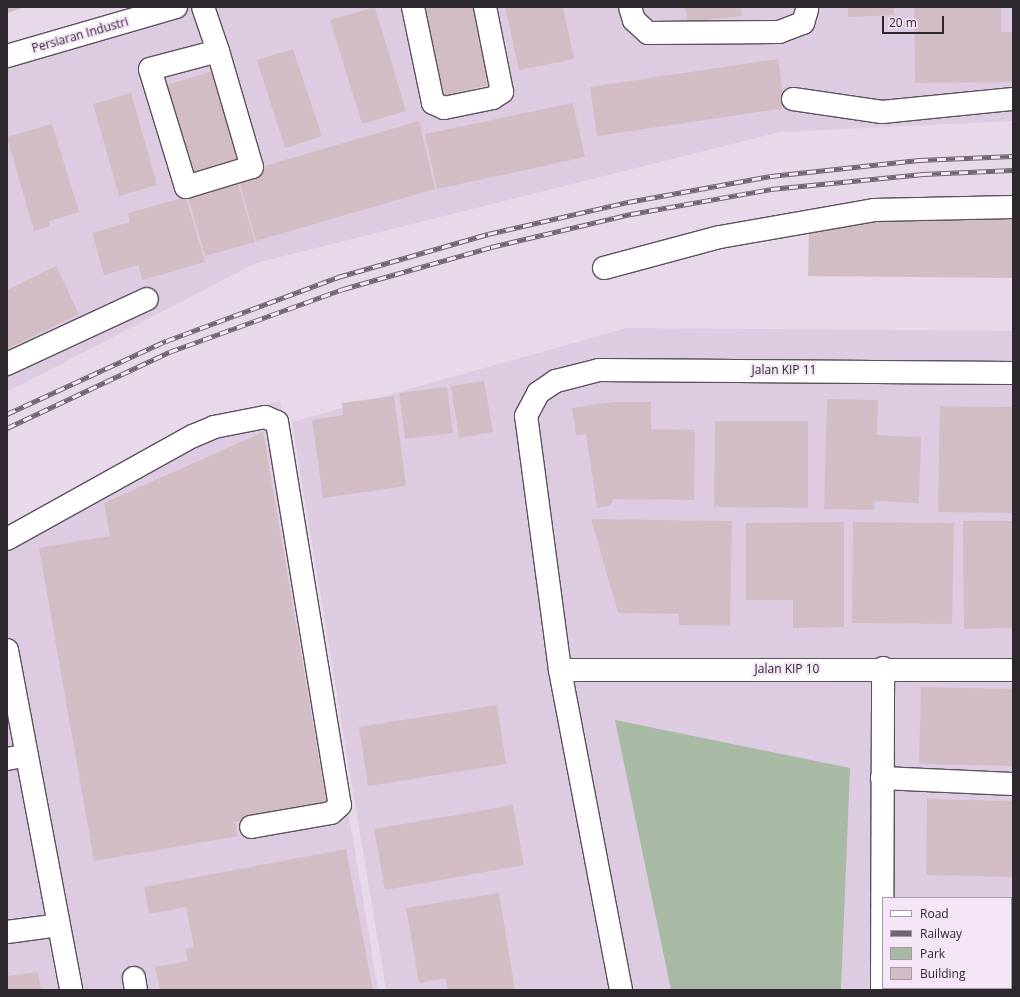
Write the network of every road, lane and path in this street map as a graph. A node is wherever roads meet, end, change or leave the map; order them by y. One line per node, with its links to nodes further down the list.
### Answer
1 (176, 7): 8 (street, Persiaran Industri)
2 (203, 7): 7 (street)
3 (413, 7): 4 (street)
4 (485, 7)
5 (630, 7): 6 (street)
6 (807, 10)
7 (218, 51): 7 (street)
8 (7, 56)
9 (793, 99): 10 (street)
10 (1013, 99)
11 (1013, 207): 12 (street)
12 (604, 268)
13 (147, 299): 14 (street)
14 (7, 364)
15 (1013, 373): 19 (street, Jalan KIP 11)
16 (7, 539): 25 (street)
17 (7, 650): 21 (street)
18 (883, 668): 19 (street, Jalan KIP 10); 20 (street, Jalan KIP 10); 23 (street)
19 (560, 670): 30 (street, Jalan KIP 11)
20 (1013, 670)
21 (10, 680): 22 (street)
22 (17, 757): 27 (street)
23 (882, 778): 24 (street); 26 (street)
24 (1013, 784)
25 (251, 827)
26 (882, 918): 31 (street)
27 (59, 925): 28 (street); 29 (street)
28 (7, 932)
29 (71, 990)
30 (621, 990)
31 (882, 990)

